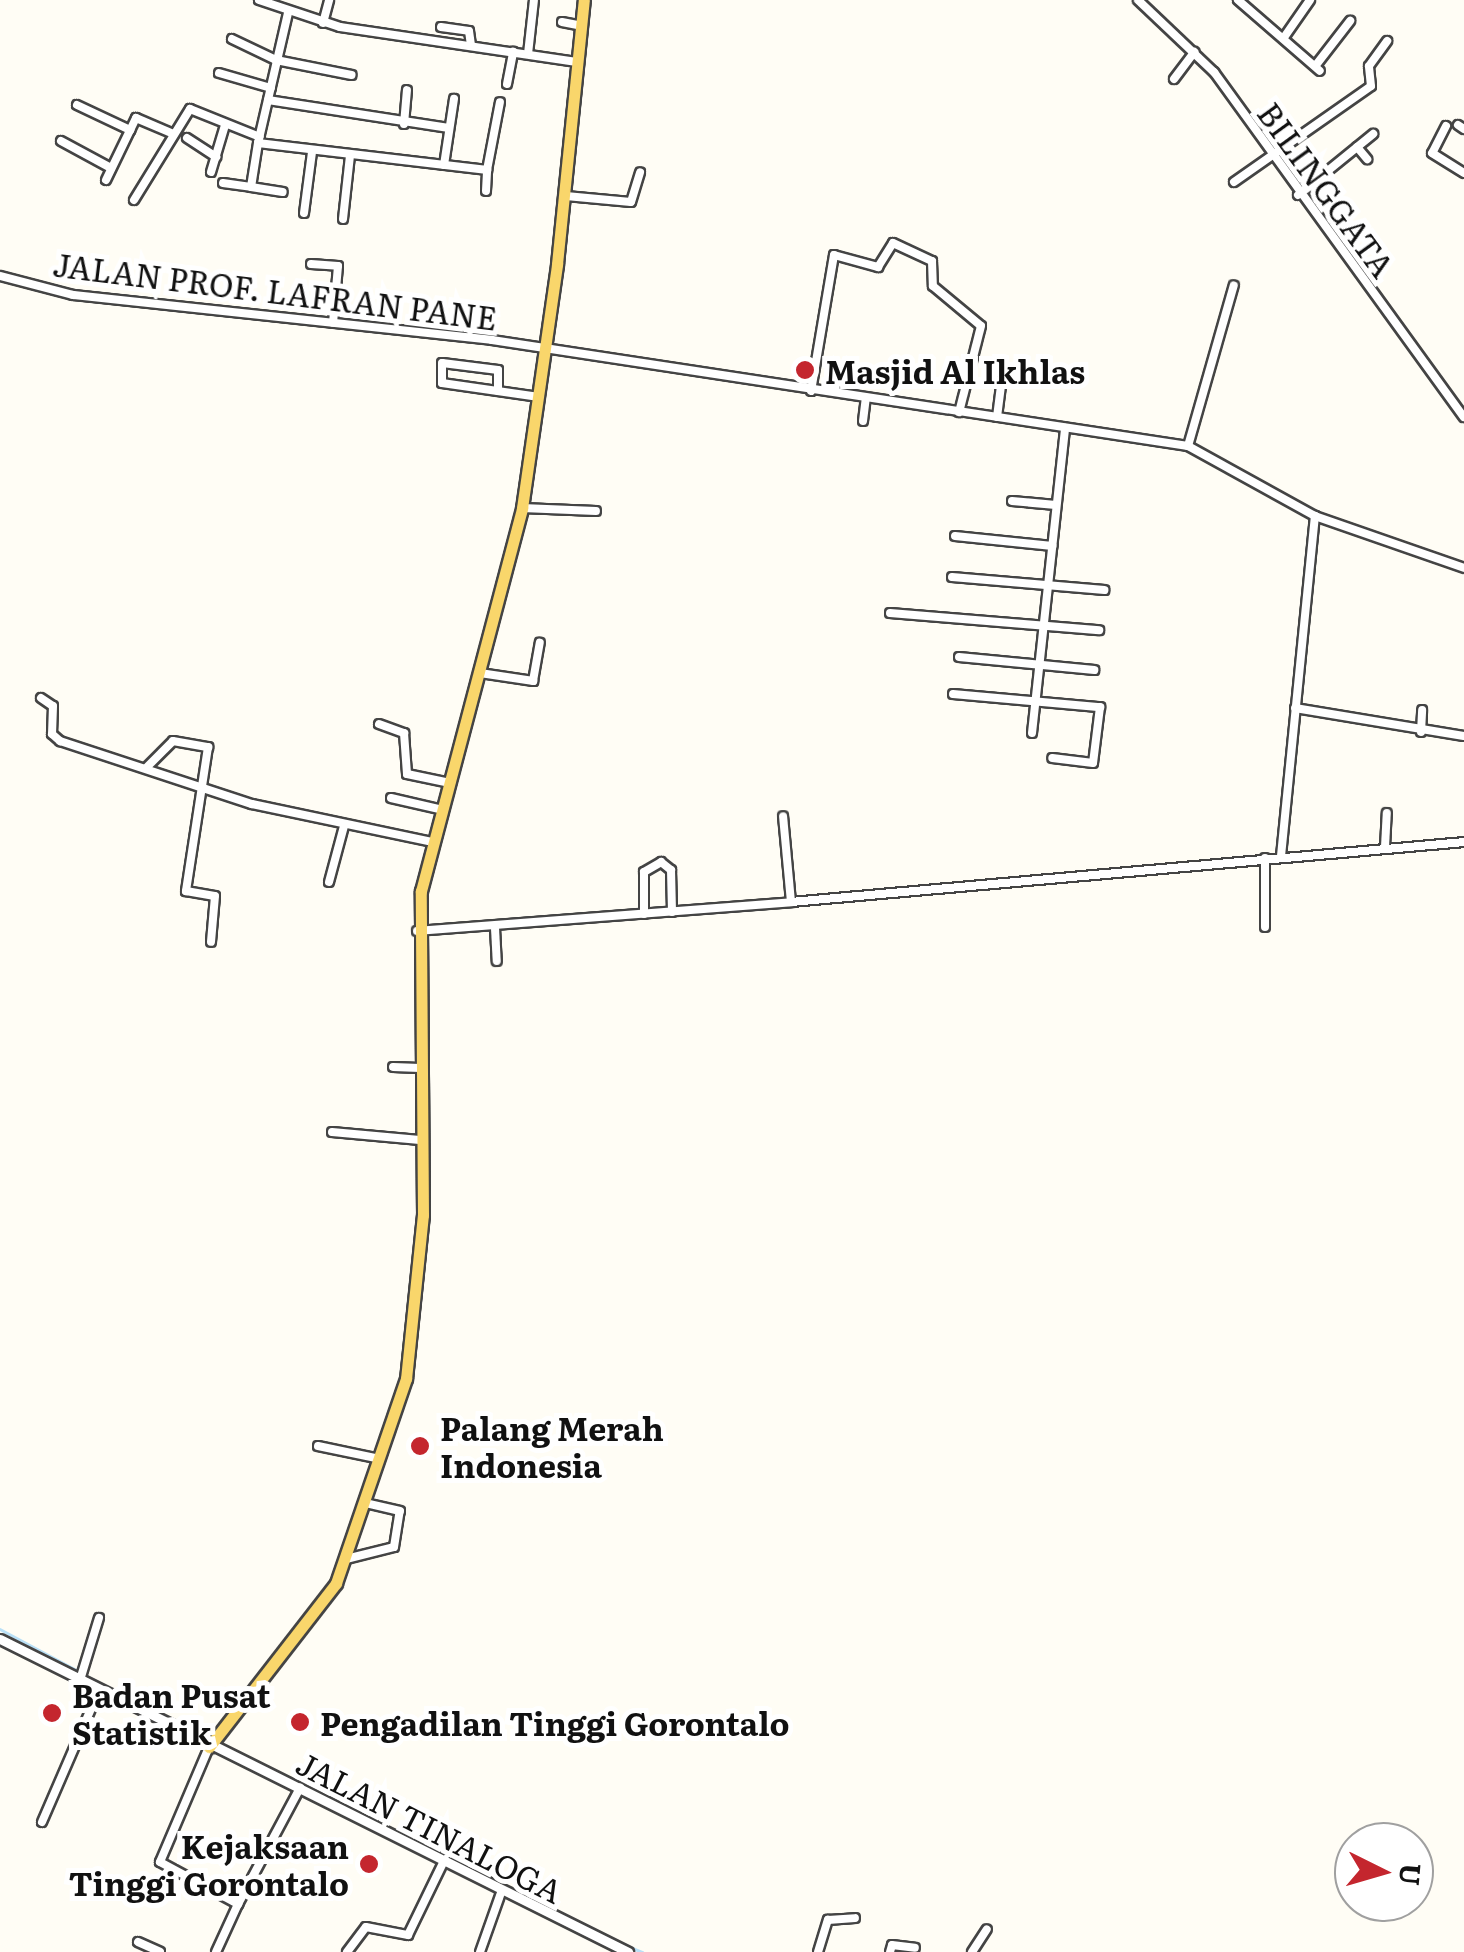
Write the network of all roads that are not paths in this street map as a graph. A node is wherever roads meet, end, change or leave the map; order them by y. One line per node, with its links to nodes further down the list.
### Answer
1 (260, 0): 10 (street)
2 (329, 0): 13 (street)
3 (534, 0): 22 (street)
4 (584, 0): 14 (main road)
5 (1138, 0): 21 (street, BILINGGATA)
6 (1238, 0): 9 (street)
7 (1257, 0): 9 (street)
8 (1310, 0): 16 (street)
9 (1250, 10): 16 (street)
10 (288, 13): 13 (street); 23 (street)
11 (1350, 21): 16 (street)
12 (562, 22): 14 (street)
13 (323, 23): 19 (street)
14 (583, 26): 24 (main road)
15 (442, 27): 19 (street)
16 (1285, 36)
17 (232, 40): 23 (street)
18 (1387, 41): 47 (street)
19 (470, 46): 20 (street)
20 (512, 52): 22 (street); 28 (street)
21 (1194, 52): 27 (street); 47 (street, BILINGGATA)
22 (528, 54): 24 (street)
23 (276, 60): 26 (street); 29 (street)
24 (580, 62): 64 (main road)
25 (218, 74): 29 (street)
26 (352, 75)
27 (1174, 79)
28 (507, 84)
29 (271, 88): 32 (street)
30 (408, 90): 35 (street)
31 (454, 99): 38 (street)
32 (268, 100): 35 (street); 43 (street)
33 (500, 102): 53 (street)
34 (77, 104): 39 (street)
35 (404, 124): 38 (street)
36 (225, 125): 40 (street); 43 (street); 49 (street)
37 (1446, 126): 56 (street)
38 (449, 128): 51 (street)
39 (130, 130): 40 (street); 52 (street)
40 (171, 133): 65 (street)
41 (1373, 134): 45 (street)
42 (187, 138): 49 (street)
43 (259, 140): 46 (street); 60 (street)
44 (61, 141): 52 (street)
45 (1357, 148): 50 (street); 63 (street)
46 (312, 152): 48 (street); 66 (street)
47 (1274, 152): 58 (street); 63 (street, BILINGGATA)
48 (350, 156): 51 (street); 67 (street)
49 (216, 157): 54 (street)
50 (1367, 159)
51 (444, 165): 53 (street)
52 (112, 168): 57 (street)
53 (487, 170): 61 (street)
54 (211, 172)
55 (640, 172): 64 (street)
56 (1464, 173)
57 (106, 180)
58 (1234, 182)
59 (223, 183): 60 (street)
60 (251, 187): 62 (street)
61 (486, 191)
62 (282, 192)
63 (1302, 193): 80 (street, BILINGGATA)
64 (566, 196): 72 (main road)
65 (134, 200)
66 (304, 213)
67 (343, 219)
68 (311, 264): 71 (street)
69 (0, 276): 71 (street, JALAN PROF. LAFRAN PANE)
70 (1234, 285): 83 (street)
71 (333, 323): 72 (street, JALAN PROF. LAFRAN PANE)
72 (545, 348): 75 (street, JALAN PROF. LAFRAN PANE); 76 (main road)
73 (1004, 370): 79 (street)
74 (498, 391): 74 (street); 76 (street)
75 (811, 391): 77 (street, JALAN PROF. LAFRAN PANE); 78 (street)
76 (539, 397): 86 (main road)
77 (866, 398): 78 (street, JALAN PROF. LAFRAN PANE); 81 (street)
78 (959, 412): 79 (street, JALAN PROF. LAFRAN PANE)
79 (998, 417): 82 (street, JALAN PROF. LAFRAN PANE)
80 (1464, 418)
81 (863, 421)
82 (1065, 428): 83 (street, JALAN PROF. LAFRAN PANE); 85 (street)
83 (1188, 446): 88 (street)
84 (1012, 501): 85 (street)
85 (1056, 505): 90 (street)
86 (522, 508): 87 (street); 102 (main road)
87 (596, 511)
88 (1315, 516): 91 (street); 106 (street)
89 (955, 536): 90 (street)
90 (1052, 546): 93 (street)
91 (1464, 568)
92 (952, 577): 93 (street)
93 (1048, 586): 94 (street); 96 (street)
94 (1104, 590)
95 (890, 614): 96 (street)
96 (1043, 626): 97 (street); 100 (street)
97 (1099, 630)
98 (540, 644): 102 (street)
99 (958, 657): 100 (street)
100 (1039, 665): 101 (street); 105 (street)
101 (1094, 670)
102 (480, 672): 114 (main road)
103 (953, 694): 105 (street)
104 (41, 698): 113 (street)
105 (1035, 701): 110 (street); 112 (street)
106 (1294, 708): 109 (street); 124 (street)
107 (1422, 710): 109 (street)
108 (378, 724): 114 (street)
109 (1421, 732): 111 (street)
110 (1032, 733)
111 (1464, 736)
112 (1052, 758)
113 (146, 768): 115 (street); 115 (street)
114 (450, 782): 117 (main road)
115 (202, 789): 120 (street); 133 (street)
116 (391, 798): 117 (street)
117 (443, 810): 121 (main road)
118 (1387, 813): 123 (street)
119 (784, 816): 127 (street)
120 (344, 826): 121 (street); 126 (street)
121 (432, 842): 132 (main road)
122 (1464, 842): 123 (street)
123 (1385, 847): 124 (street)
124 (1282, 856): 125 (street)
125 (1264, 858): 127 (street); 131 (street)
126 (330, 882)
127 (791, 902): 128 (street)
128 (672, 912): 129 (street); 129 (street)
129 (644, 914): 130 (street)
130 (495, 928): 132 (street); 134 (street)
131 (1265, 928)
132 (417, 932): 136 (main road)
133 (211, 942)
134 (496, 960)
135 (393, 1067): 136 (street)
136 (420, 1068): 138 (main road)
137 (332, 1132): 138 (street)
138 (420, 1140): 140 (main road)
139 (318, 1446): 140 (street)
140 (380, 1460): 141 (main road)
141 (366, 1502): 142 (main road); 142 (street)
142 (346, 1559): 147 (main road)
143 (99, 1618): 145 (street)
144 (0, 1639): 145 (street, JALAN TINALOGA)
145 (83, 1675): 146 (street, JALAN TINALOGA)
146 (99, 1690): 147 (street, JALAN TINALOGA); 149 (street)
147 (209, 1746): 148 (street, JALAN TINALOGA); 152 (street)
148 (300, 1788): 150 (street, JALAN TINALOGA); 152 (street)
149 (42, 1822)
150 (444, 1861): 151 (street, JALAN TINALOGA); 160 (street)
151 (502, 1890): 157 (street, JALAN TINALOGA); 161 (street)
152 (238, 1904): 159 (street)
153 (855, 1918): 162 (street)
154 (986, 1929): 164 (street)
155 (138, 1942): 158 (street)
156 (915, 1948): 163 (street)
157 (621, 1951)
158 (160, 1952)
159 (216, 1952)
160 (347, 1952)
161 (480, 1952)
162 (818, 1952)
163 (890, 1952)
164 (972, 1952)

